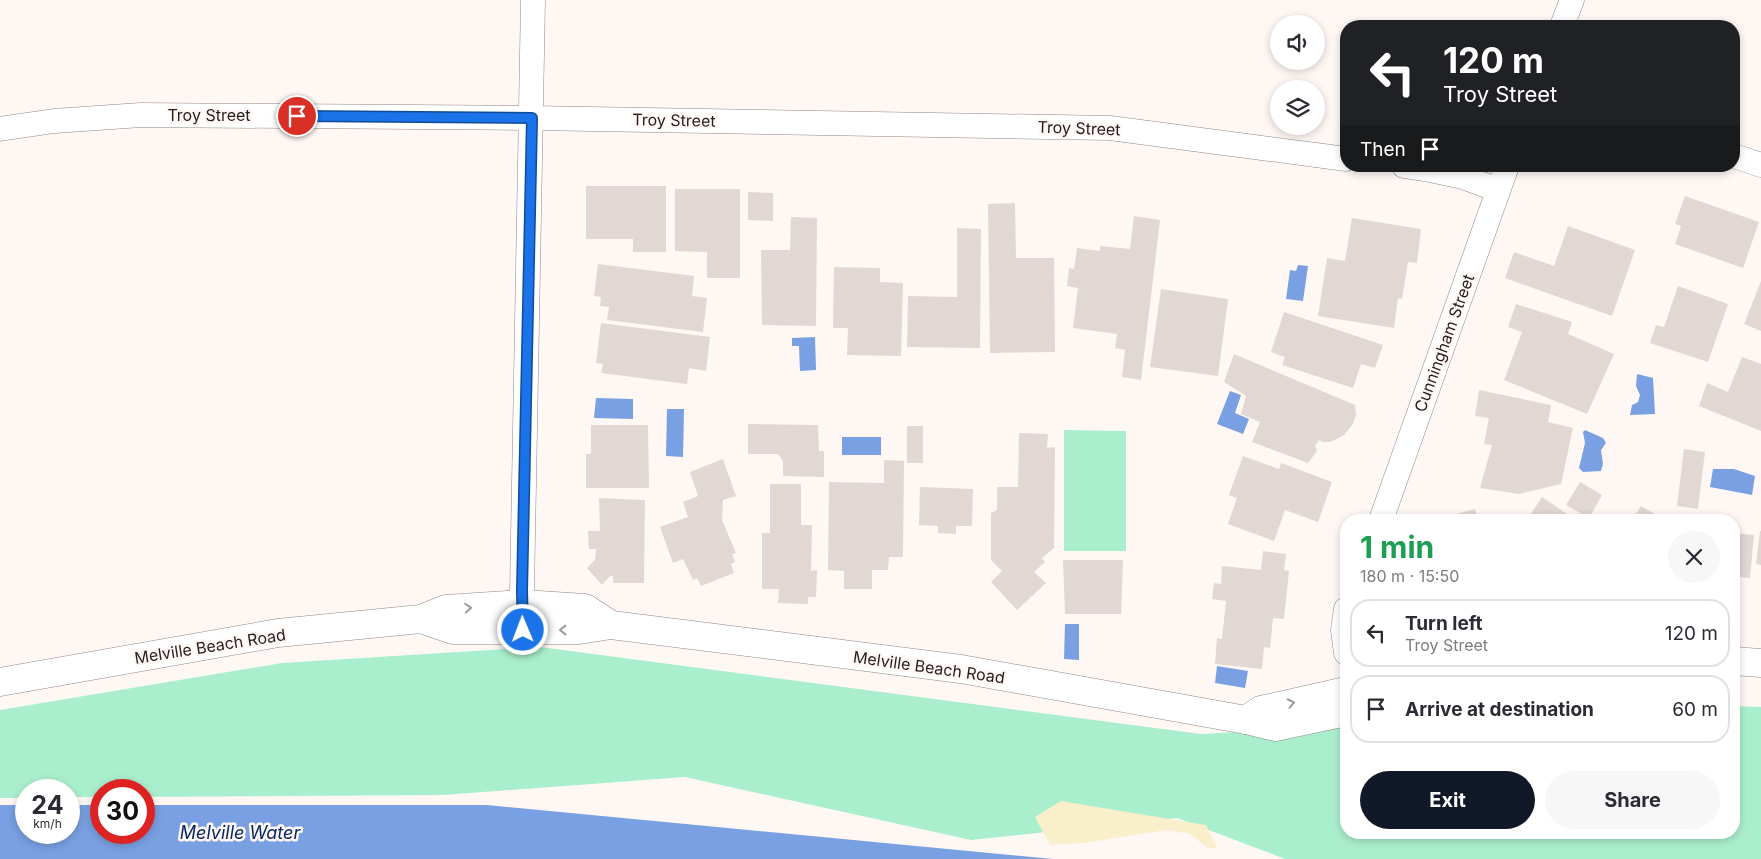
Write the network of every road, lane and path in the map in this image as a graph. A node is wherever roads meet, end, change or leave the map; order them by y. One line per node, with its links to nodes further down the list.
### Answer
1 (533, 0): 4 (street)
2 (1572, 0): 3 (street)
3 (1564, 20)
4 (532, 118): 5 (street, Troy Street); 6 (street, Troy Street); 13 (street)
5 (0, 129)
6 (1340, 158)
7 (1740, 158): 8 (street)
8 (1761, 164)
9 (1439, 172): 11 (street)
10 (1505, 172): 11 (street, Cunningham Street)
11 (1498, 190): 12 (street, Cunningham Street)
12 (1383, 514)
13 (523, 617): 16 (street, Melville Beach Road); 19 (street, Melville Beach Road)
14 (1740, 661): 15 (street)
15 (1761, 663)
16 (0, 682)
17 (1340, 691): 19 (street, one-way to 17)
18 (1340, 713): 19 (street, Melville Beach Road)
19 (1246, 720)

